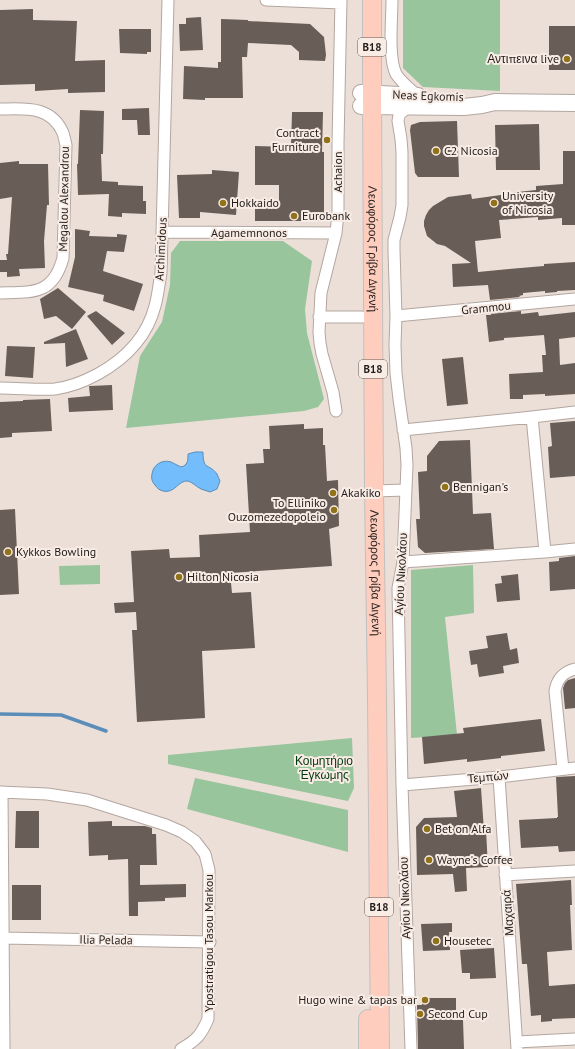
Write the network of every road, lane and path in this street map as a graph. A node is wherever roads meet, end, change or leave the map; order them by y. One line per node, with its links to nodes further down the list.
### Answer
1 (168, 0): 11 (street, Archimidous)
2 (266, 0): 6 (street)
3 (361, 0): 7 (main road, Λεωφόρος Γρίβα Διγενή / B18)
4 (372, 0): 7 (main road, Λεωφόρος Γρίβα Διγενή / B18)
5 (392, 0): 8 (street)
6 (341, 1): 12 (street, Achaion)
7 (366, 100): 8 (street, Neas Egkomis); 16 (main road, Λεωφόρος Γρίβα Διγενή / B18); 24 (main road, Λεωφόρος Γρίβα Διγενή / B18)
8 (414, 101): 9 (street, Neas Egkomis); 15 (street, Αγίου Νικολάου)
9 (575, 103)
10 (0, 109): 13 (street, Megalou Alexandrou)
11 (162, 232): 12 (street, Agamemnonos); 18 (street, Archimidous)
12 (336, 233): 17 (street, Achaion)
13 (0, 293)
14 (575, 299): 15 (street, Grammou)
15 (396, 316): 22 (street, Αγίου Νικολάου)
16 (362, 317): 17 (street); 43 (main road, Λεωφόρος Γρίβα Διγενή / B18)
17 (319, 318): 19 (street, Achaion)
18 (0, 388)
19 (336, 412)
20 (575, 412): 21 (street)
21 (532, 417): 22 (street); 26 (street)
22 (403, 430): 23 (street, Αγίου Νικολάου)
23 (406, 490): 24 (street); 27 (street, Αγίου Νικολάου)
24 (374, 491): 44 (main road, Λεωφόρος Γρίβα Διγενή / B18)
25 (575, 549): 26 (street)
26 (545, 552): 27 (street)
27 (403, 562): 32 (street, Αγίου Νικολάου)
28 (575, 669): 30 (street)
29 (575, 768): 30 (street, Τεμπών)
30 (563, 769): 31 (street, Τεμπών)
31 (499, 777): 32 (street, Τεμπών); 35 (street, Μαχαιρά)
32 (402, 785): 45 (street, Αγίου Νικολάου)
33 (1, 792): 36 (street); 37 (street, Ypostratigou Tasou Markou)
34 (575, 871): 35 (street)
35 (505, 875): 39 (street, Μαχαιρά)
36 (3, 938): 37 (street, Ilia Pelada); 40 (street)
37 (210, 942): 42 (street, Ypostratigou Tasou Markou)
38 (575, 1038): 39 (street)
39 (517, 1045)
40 (4, 1049): 41 (street)
41 (12, 1049)
42 (181, 1049)
43 (368, 1049)
44 (380, 1049)
45 (411, 1049)

